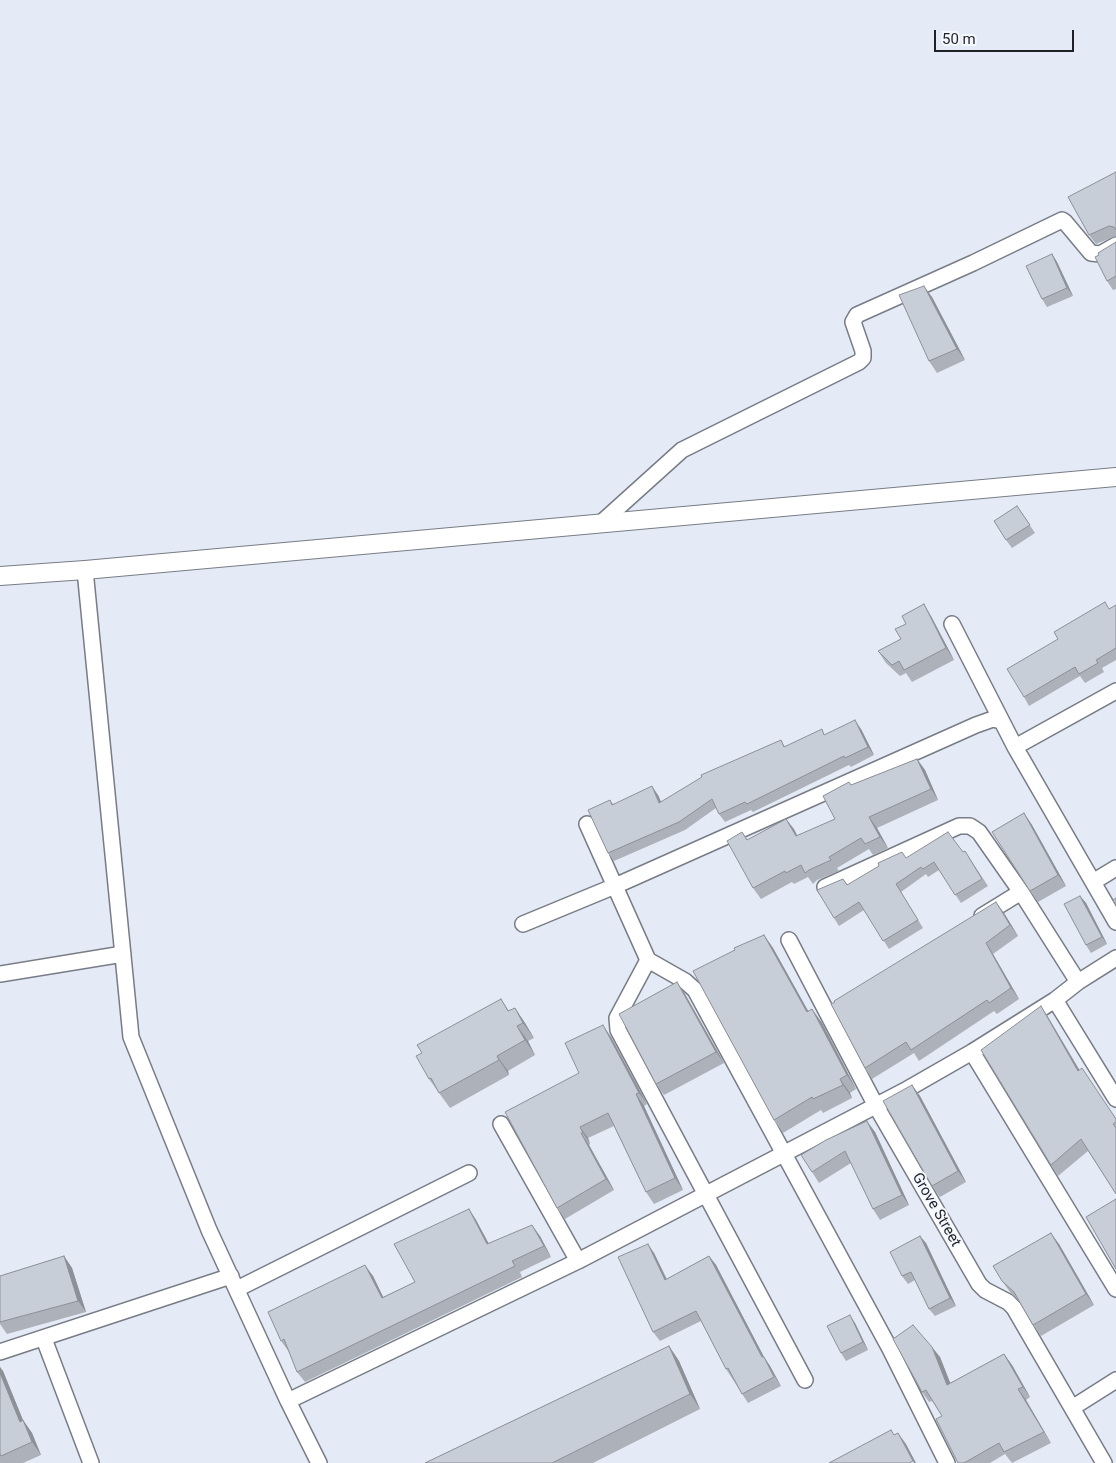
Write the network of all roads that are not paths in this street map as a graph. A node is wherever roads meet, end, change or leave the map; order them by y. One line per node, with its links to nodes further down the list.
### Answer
1 (1116, 245): 3 (street)
2 (1116, 477): 3 (street)
3 (601, 523): 4 (street)
4 (85, 570): 5 (street); 20 (street)
5 (0, 576)
6 (952, 624): 8 (street)
7 (1116, 691): 9 (street)
8 (1001, 720): 9 (street); 13 (street)
9 (1015, 746): 12 (street)
10 (587, 824): 13 (street)
11 (1116, 868): 12 (street)
12 (1093, 882): 16 (street)
13 (615, 886): 18 (street); 22 (street)
14 (821, 890): 15 (street)
15 (1021, 892): 17 (street); 24 (street)
16 (1116, 922)
17 (970, 923)
18 (523, 924)
19 (789, 940): 28 (street, Grove Street)
20 (123, 954): 23 (street); 34 (street)
21 (1116, 958): 24 (street)
22 (648, 960): 30 (street); 32 (street)
23 (0, 974)
24 (1078, 982): 25 (street)
25 (1055, 1000): 26 (street); 27 (street)
26 (972, 1052): 28 (street); 35 (street)
27 (1116, 1099)
28 (876, 1106): 30 (street); 41 (street, Grove Street)
29 (501, 1124): 33 (street)
30 (784, 1154): 32 (street); 44 (street)
31 (469, 1173): 34 (street)
32 (704, 1194): 33 (street); 38 (street)
33 (578, 1261): 40 (street)
34 (234, 1283): 36 (street); 40 (street)
35 (1116, 1289)
36 (44, 1339): 37 (street); 42 (street)
37 (0, 1352)
38 (805, 1380)
39 (1116, 1380): 41 (street)
40 (288, 1401): 43 (street)
41 (1072, 1408): 45 (street, Grove Street)
42 (91, 1463)
43 (319, 1463)
44 (947, 1463)
45 (1104, 1463)

